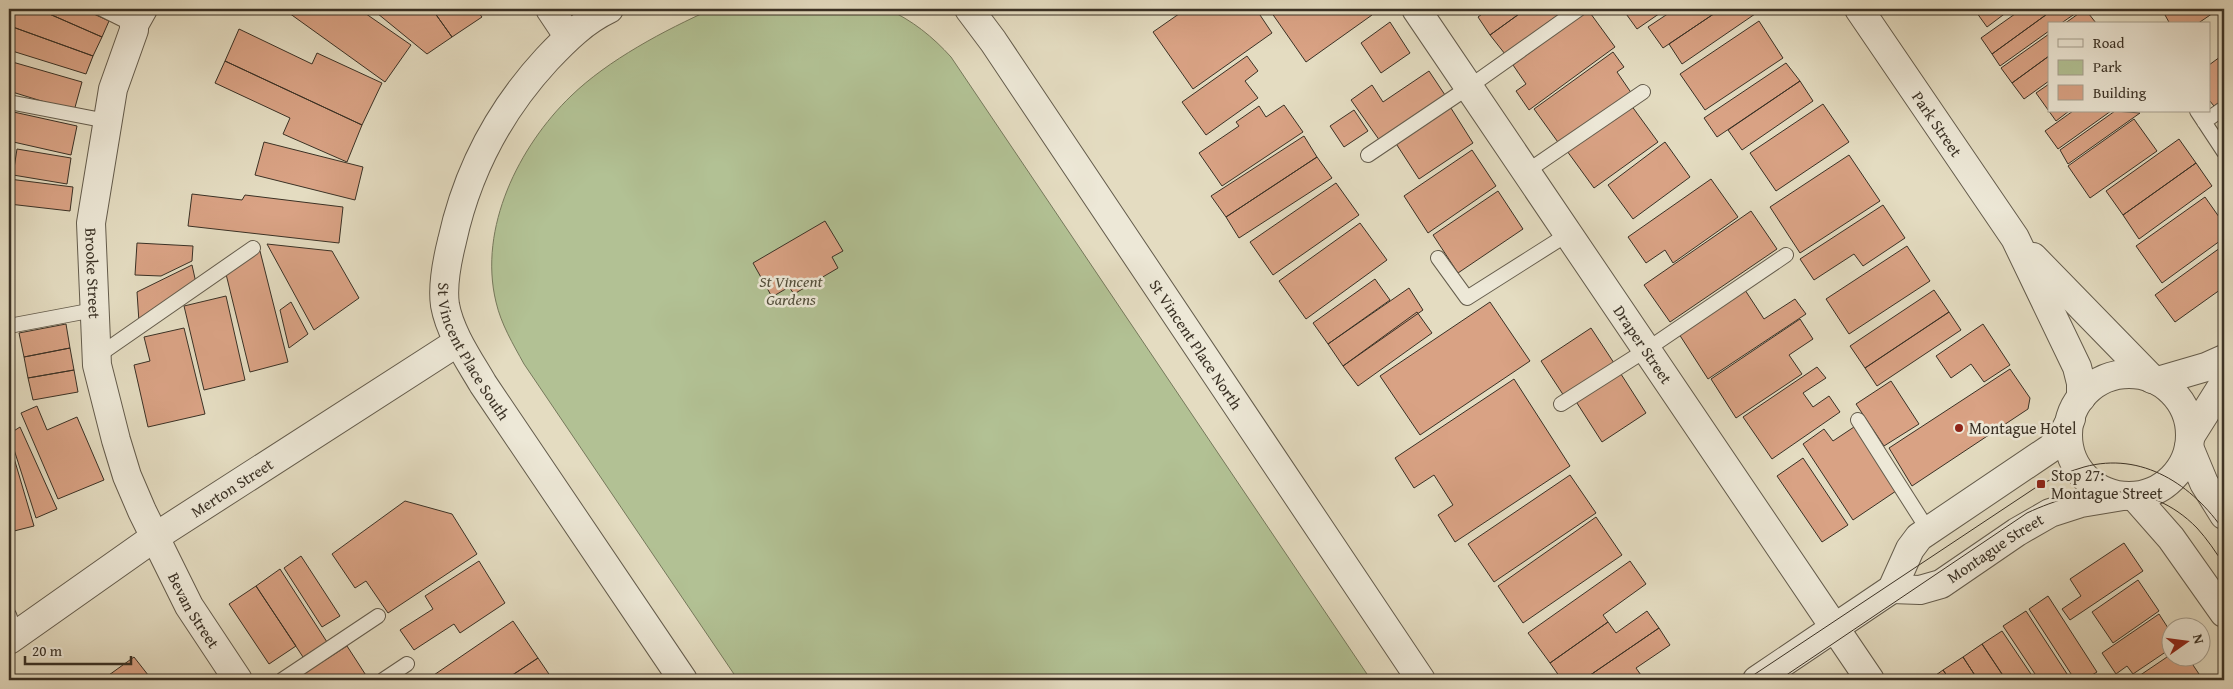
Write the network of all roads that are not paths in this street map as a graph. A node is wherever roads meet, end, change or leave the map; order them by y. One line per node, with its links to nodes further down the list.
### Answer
1 (102, 9): 8 (lane)
2 (550, 9): 9 (street)
3 (969, 9): 50 (street, St Vincent Place North)
4 (1416, 9): 10 (street, Draper Street)
5 (1579, 9): 10 (lane)
6 (1860, 9): 20 (street, Park Street)
7 (602, 12): 9 (street, St Vincent Place South)
8 (138, 17): 15 (street, Brooke Street)
9 (568, 36): 26 (street, St Vincent Place South)
10 (1469, 87): 17 (lane); 18 (street, Draper Street)
11 (1643, 92): 18 (lane)
12 (9, 102): 15 (lane)
13 (2224, 108): 14 (lane)
14 (2200, 117): 16 (lane)
15 (107, 121): 24 (street, Brooke Street)
16 (2224, 152)
17 (1368, 154)
18 (1526, 172): 19 (street, Draper Street)
19 (1568, 234): 23 (lane); 27 (street, Draper Street)
20 (2015, 238): 30 (street, Park Street); 33 (street, Park Street)
21 (254, 248): 28 (lane)
22 (1786, 255): 27 (lane)
23 (1438, 258)
24 (94, 310): 25 (lane); 28 (street, Brooke Street)
25 (9, 326)
26 (458, 342): 39 (street, Merton Street); 49 (street, St Vincent Place South)
27 (1646, 350): 32 (lane); 43 (street, Draper Street)
28 (96, 358): 39 (street, Brooke Street)
29 (2224, 359): 30 (street)
30 (2155, 380): 33 (street); 35 (street)
31 (2224, 383): 35 (street)
32 (1562, 404)
33 (2076, 409): 36 (street); 38 (street)
34 (1858, 420): 38 (lane)
35 (2189, 442): 36 (street); 37 (street)
36 (2131, 496): 40 (street, Montague Street); 41 (street)
37 (2224, 515)
38 (1928, 530): 40 (street)
39 (155, 537): 44 (street, Merton Street); 46 (street, Bevan Street)
40 (1892, 589): 43 (street)
41 (2224, 613)
42 (378, 616): 47 (lane)
43 (1835, 628): 51 (street); 52 (street, Draper Street)
44 (11, 630)
45 (407, 664): 48 (lane)
46 (236, 679)
47 (282, 680)
48 (383, 680)
49 (683, 680)
50 (1422, 680)
51 (1758, 680)
52 (1870, 680)

